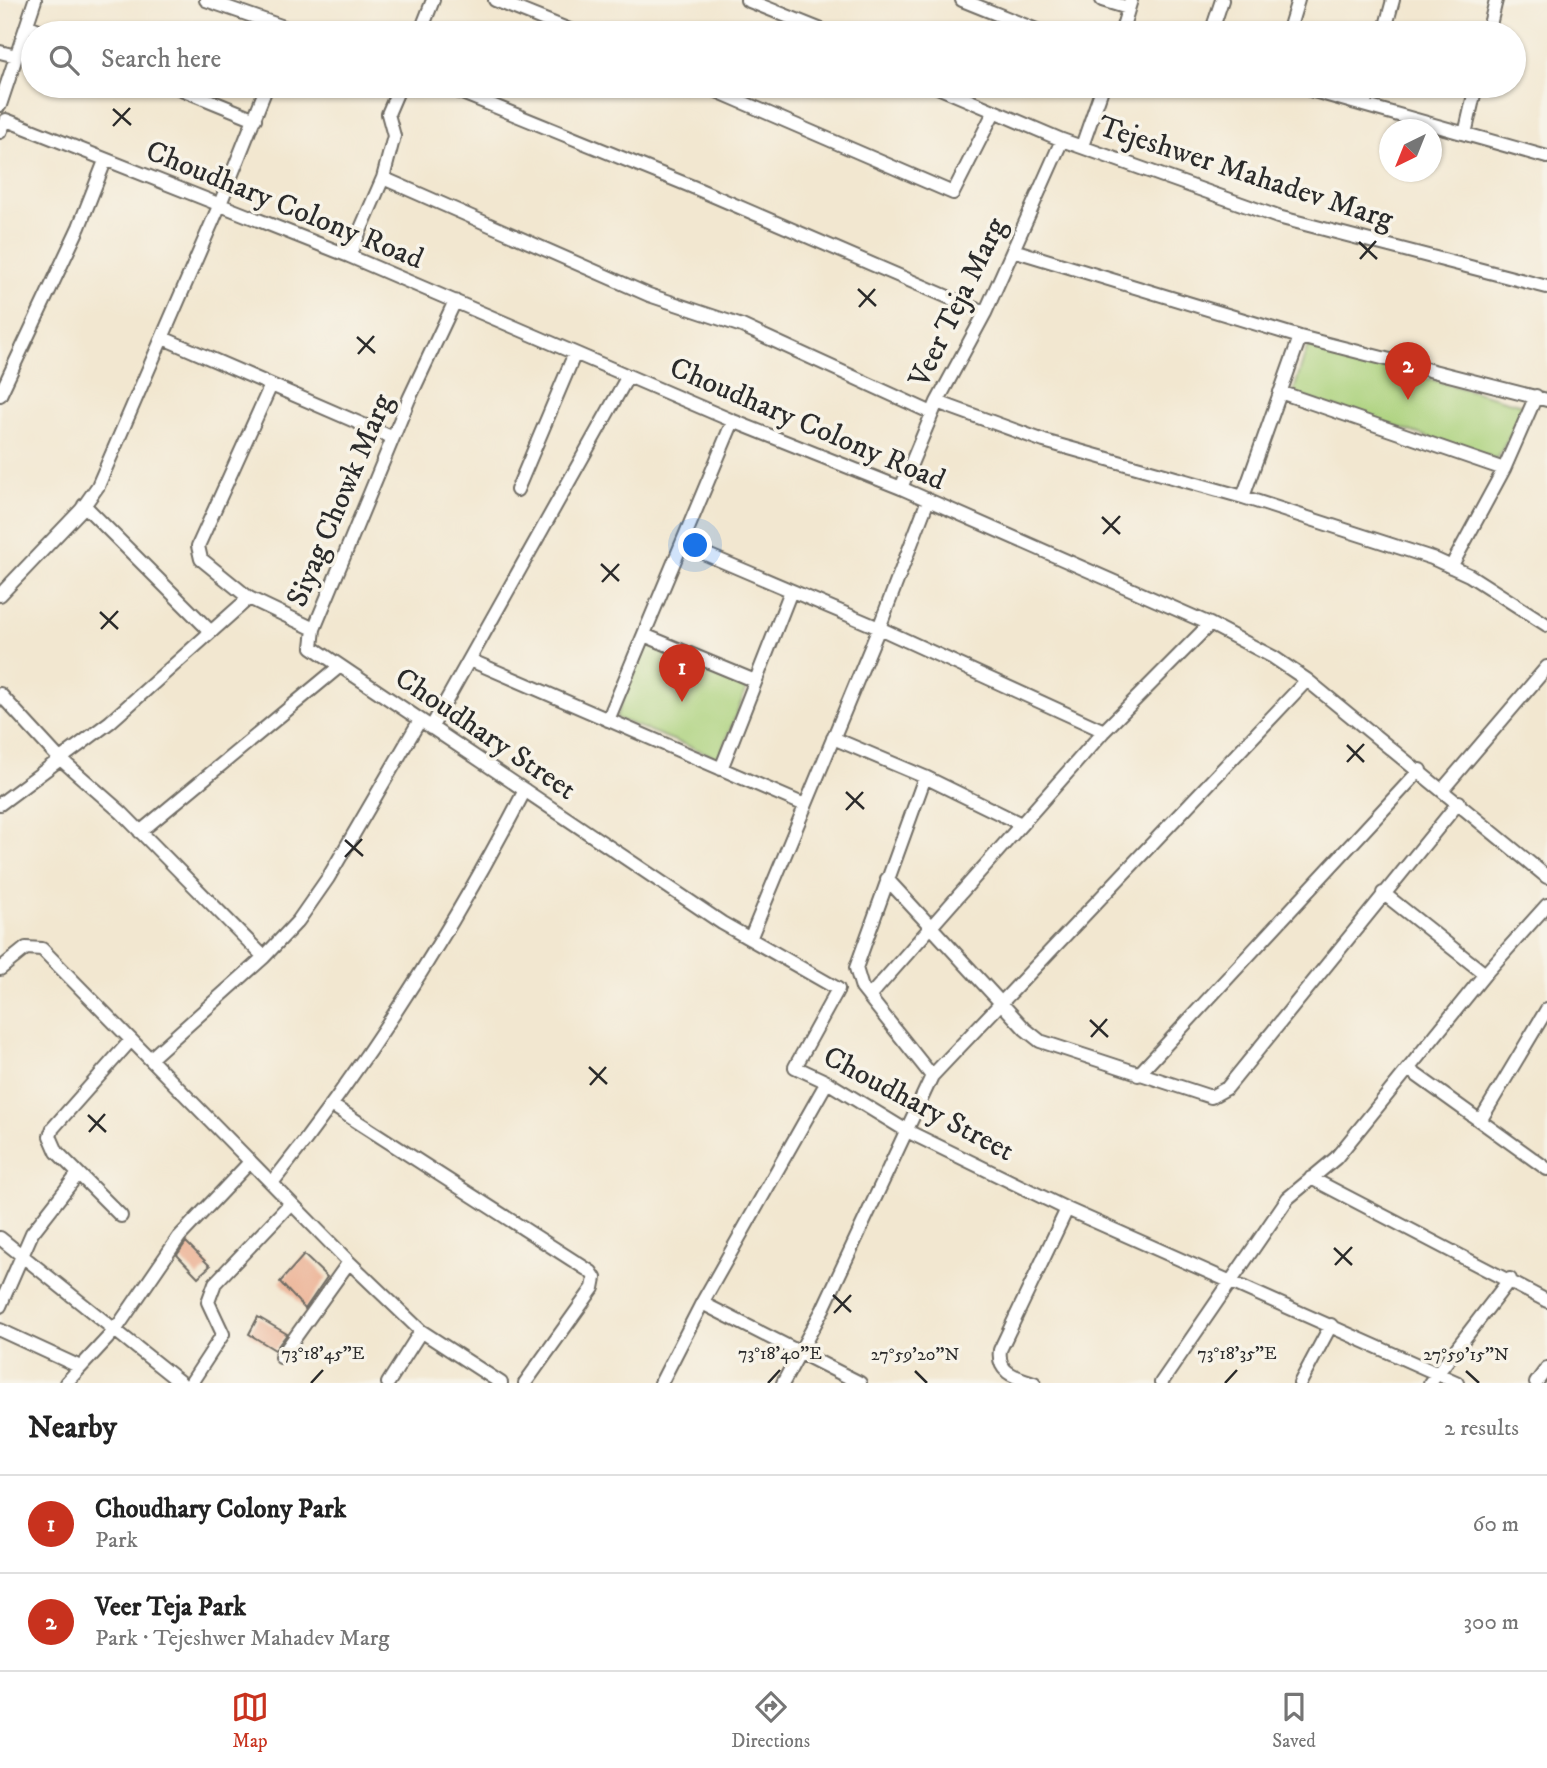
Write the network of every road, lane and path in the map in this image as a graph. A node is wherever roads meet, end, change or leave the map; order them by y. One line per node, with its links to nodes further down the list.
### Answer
1 (35, 0): 13 (street)
2 (206, 0): 14 (street)
3 (433, 0): 15 (street)
4 (495, 0): 16 (street)
5 (747, 0): 17 (street)
6 (962, 0): 18 (street)
7 (1102, 0): 12 (street)
8 (1222, 0): 20 (street)
9 (1298, 0): 21 (street)
10 (1393, 0): 22 (street)
11 (1496, 0): 23 (street)
12 (1130, 4): 19 (street)
13 (28, 21)
14 (266, 21)
15 (425, 21)
16 (547, 21)
17 (799, 21)
18 (1014, 21)
19 (1125, 21)
20 (1215, 21)
21 (1292, 21)
22 (1387, 21)
23 (1491, 21)
24 (21, 42): 26 (street)
25 (0, 52): 26 (street)
26 (16, 56): 37 (street)
27 (203, 98): 40 (street)
28 (263, 98): 40 (street)
29 (395, 98): 47 (street)
30 (474, 98): 53 (street)
31 (733, 98): 39 (street)
32 (963, 98): 39 (street, Tejeshwer Mahadev Marg)
33 (1099, 98): 44 (street)
34 (1339, 98): 38 (street)
35 (1366, 98): 38 (street)
36 (1473, 98): 42 (street)
37 (0, 105)
38 (1364, 105): 42 (street)
39 (994, 111): 43 (street, Tejeshwer Mahadev Marg)
40 (255, 119): 48 (street)
41 (0, 132): 46 (street, Choudhary Colony Road)
42 (1465, 134): 45 (street)
43 (1062, 140): 44 (street, Tejeshwer Mahadev Marg); 49 (street, Veer Teja Marg)
44 (1082, 146): 51 (street, Tejeshwer Mahadev Marg)
45 (1547, 157)
46 (105, 162): 48 (street, Choudhary Colony Road); 60 (street)
47 (383, 178): 50 (street); 62 (street)
48 (220, 204): 50 (street, Choudhary Colony Road); 55 (street)
49 (1013, 250): 53 (street, Veer Teja Marg); 54 (street)
50 (349, 256): 52 (street, Choudhary Colony Road)
51 (1547, 287)
52 (455, 301): 56 (street, Choudhary Colony Road); 79 (street, Siyag Chowk Marg)
53 (985, 313): 62 (street, Veer Teja Marg)
54 (1300, 337): 59 (street); 61 (street)
55 (163, 338): 58 (street); 70 (street)
56 (575, 353): 57 (street, Choudhary Colony Road); 67 (street)
57 (628, 376): 63 (street, Choudhary Colony Road); 82 (street)
58 (271, 385): 64 (street); 75 (street)
59 (1280, 392): 65 (street); 68 (street)
60 (0, 395)
61 (1542, 398): 65 (street)
62 (934, 408): 66 (street, Veer Teja Marg); 68 (street)
63 (733, 421): 66 (street, Choudhary Colony Road); 71 (street)
64 (388, 436)
65 (1504, 469): 72 (street)
66 (901, 488): 69 (street, Choudhary Colony Road)
67 (517, 490)
68 (1243, 497): 72 (street)
69 (928, 500): 76 (street, Choudhary Colony Road); 78 (street)
70 (84, 505): 74 (street); 80 (street)
71 (682, 544): 73 (street); 81 (street)
72 (1451, 567): 77 (street)
73 (791, 591): 78 (street); 86 (street)
74 (0, 595)
75 (250, 598): 79 (street, Siyag Chowk Marg); 80 (street, Siyag Chowk Marg)
76 (1210, 624): 85 (street, Choudhary Colony Road); 91 (street)
77 (1547, 625)
78 (879, 628): 91 (street); 92 (street)
79 (314, 629): 83 (street, Choudhary Street)
80 (211, 632): 93 (street, Siyag Chowk Marg)
81 (644, 635): 86 (street); 89 (street)
82 (470, 660): 89 (street); 90 (street)
83 (340, 666): 88 (street, Choudhary Street); 103 (street)
84 (1547, 667): 97 (street)
85 (1307, 680): 95 (street, Choudhary Colony Road); 114 (street)
86 (755, 681): 94 (street)
87 (0, 694): 93 (street)
88 (420, 720): 90 (street, Choudhary Street); 110 (street)
89 (608, 720): 94 (street)
90 (431, 728): 98 (street, Choudhary Street)
91 (1104, 731): 102 (street)
92 (833, 738): 96 (street); 101 (street)
93 (61, 759): 100 (street, Siyag Chowk Marg); 103 (street)
94 (721, 769): 101 (street)
95 (1420, 770): 97 (street, Choudhary Colony Road); 119 (street)
96 (925, 777): 102 (street); 105 (street)
97 (1443, 789): 99 (street, Choudhary Colony Road)
98 (526, 790): 109 (street, Choudhary Street); 122 (street)
99 (1459, 802): 104 (street, Choudhary Colony Road); 106 (street)
100 (0, 804)
101 (805, 805): 109 (street)
102 (1021, 824): 108 (street)
103 (140, 832): 110 (street)
104 (1547, 877)
105 (887, 879): 108 (street); 113 (street)
106 (1383, 893): 112 (street); 119 (street)
107 (1547, 905): 112 (street)
108 (929, 928): 113 (street); 114 (street)
109 (750, 939): 121 (street, Choudhary Street)
110 (264, 957): 117 (street)
111 (0, 969): 116 (street)
112 (1485, 974): 118 (street)
113 (869, 996): 120 (street)
114 (1001, 1003): 119 (street); 120 (street)
115 (1547, 1009): 123 (street)
116 (131, 1040): 117 (street); 127 (street)
117 (150, 1059): 125 (street)
118 (1408, 1069): 123 (street); 128 (street)
119 (1138, 1075)
120 (932, 1076): 124 (street)
121 (827, 1082): 124 (street, Choudhary Street); 139 (street)
122 (333, 1107): 129 (street); 155 (street)
123 (1480, 1121): 126 (street)
124 (907, 1131): 131 (street, Choudhary Street); 145 (street)
125 (250, 1162): 129 (street); 142 (street)
126 (1547, 1169)
127 (78, 1174): 132 (street); 134 (street)
128 (1311, 1178): 136 (street); 137 (street)
129 (272, 1184): 130 (street)
130 (291, 1203): 135 (street); 152 (street)
131 (1067, 1209): 137 (street, Choudhary Street); 159 (street)
132 (121, 1216)
133 (0, 1238): 134 (street)
134 (21, 1255): 140 (street); 142 (street)
135 (349, 1262): 144 (street); 146 (street)
136 (1510, 1279): 138 (street); 149 (street)
137 (1230, 1282): 141 (street, Choudhary Street); 160 (street)
138 (1547, 1301)
139 (702, 1303): 145 (street); 156 (street)
140 (0, 1306)
141 (1331, 1325): 149 (street, Choudhary Street); 161 (street)
142 (116, 1329): 147 (street); 151 (street)
143 (0, 1330): 147 (street)
144 (421, 1331): 153 (street); 154 (street)
145 (799, 1352): 157 (street); 158 (street)
146 (281, 1357)
147 (78, 1366): 150 (street)
148 (1547, 1368): 163 (street)
149 (1434, 1378): 162 (street, Choudhary Street)
150 (66, 1383)
151 (181, 1383)
152 (191, 1383)
153 (388, 1383)
154 (501, 1383)
155 (525, 1383)
156 (661, 1383)
157 (783, 1383)
158 (860, 1383)
159 (1034, 1383)
160 (1161, 1383)
161 (1300, 1383)
162 (1458, 1383)
163 (1536, 1383)

